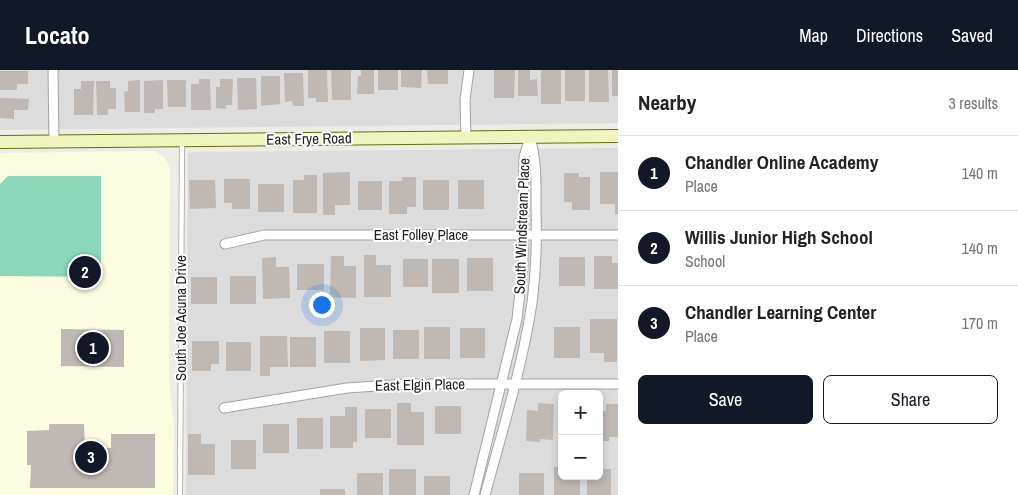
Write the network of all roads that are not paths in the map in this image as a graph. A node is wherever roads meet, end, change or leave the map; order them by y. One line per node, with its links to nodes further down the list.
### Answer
1 (53, 70): 7 (street)
2 (469, 70): 5 (street)
3 (618, 136): 4 (street, East Frye Road)
4 (530, 137): 5 (street, East Frye Road); 9 (street, South Windstream Place); 10 (street, South Windstream Place)
5 (466, 138): 6 (street, East Frye Road)
6 (182, 140): 7 (street, East Frye Road); 17 (lane, South Joe Acuna Drive)
7 (54, 141): 8 (street, East Frye Road)
8 (0, 142)
9 (524, 234): 10 (street, East Folley Place); 12 (street, East Folley Place); 13 (street, South Windstream Place)
10 (536, 234): 11 (street, East Folley Place); 14 (street, South Windstream Place)
11 (618, 234)
12 (225, 244)
13 (502, 384): 14 (street, East Elgin Place); 16 (street, East Elgin Place); 18 (street, South Windstream Place)
14 (514, 384): 15 (street, East Elgin Place); 19 (street, South Windstream Place)
15 (618, 384)
16 (224, 408)
17 (180, 495)
18 (474, 495)
19 (486, 495)

